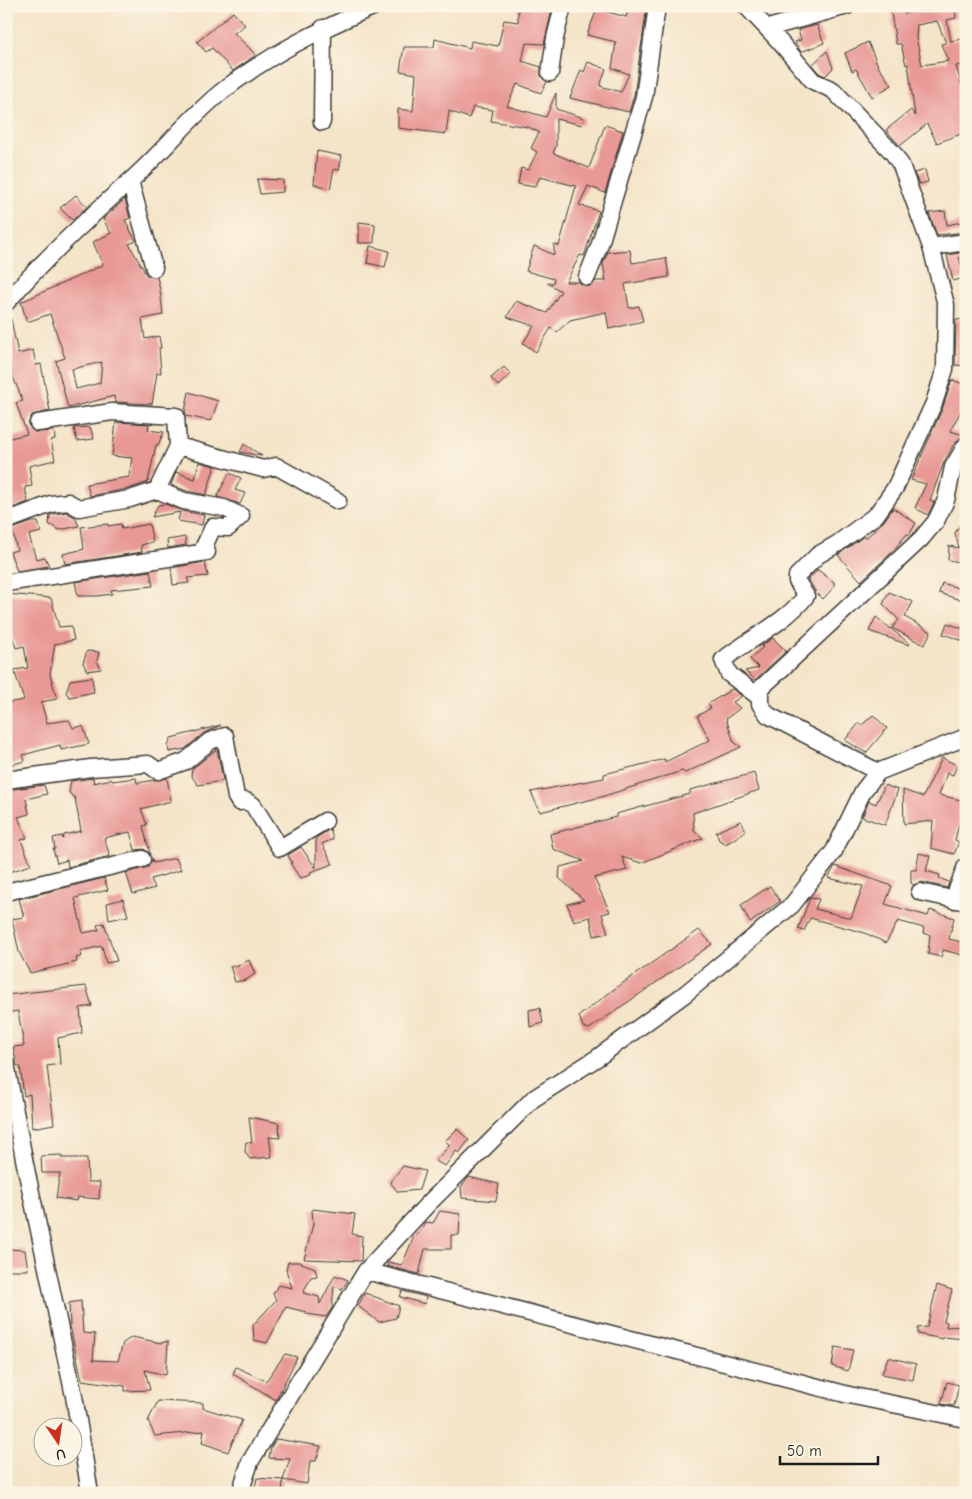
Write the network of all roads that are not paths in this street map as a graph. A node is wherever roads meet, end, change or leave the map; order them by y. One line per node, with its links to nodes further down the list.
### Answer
1 (375, 6): 6 (street)
2 (563, 6): 8 (street)
3 (657, 6): 14 (street)
4 (746, 6): 7 (street)
5 (847, 6): 7 (street)
6 (323, 28): 9 (street); 10 (street)
7 (768, 28): 12 (street)
8 (550, 73)
9 (322, 122)
10 (130, 181): 13 (street); 15 (street)
11 (966, 242): 12 (street)
12 (930, 247): 23 (street)
13 (154, 268)
14 (587, 276)
15 (6, 303)
16 (38, 422): 18 (street)
17 (966, 445): 23 (street)
18 (178, 446): 19 (street); 20 (street)
19 (157, 490): 21 (street); 22 (street)
20 (338, 501)
21 (6, 521)
22 (6, 583)
23 (759, 697): 25 (street)
24 (966, 737): 25 (street)
25 (878, 772): 34 (street)
26 (6, 780): 27 (street)
27 (325, 821)
28 (142, 859): 30 (street)
29 (966, 866): 32 (street)
30 (6, 892)
31 (920, 892): 32 (street)
32 (960, 901)
33 (6, 1064): 36 (street)
34 (366, 1270): 35 (street); 37 (street)
35 (966, 1419)
36 (90, 1493)
37 (240, 1493)

